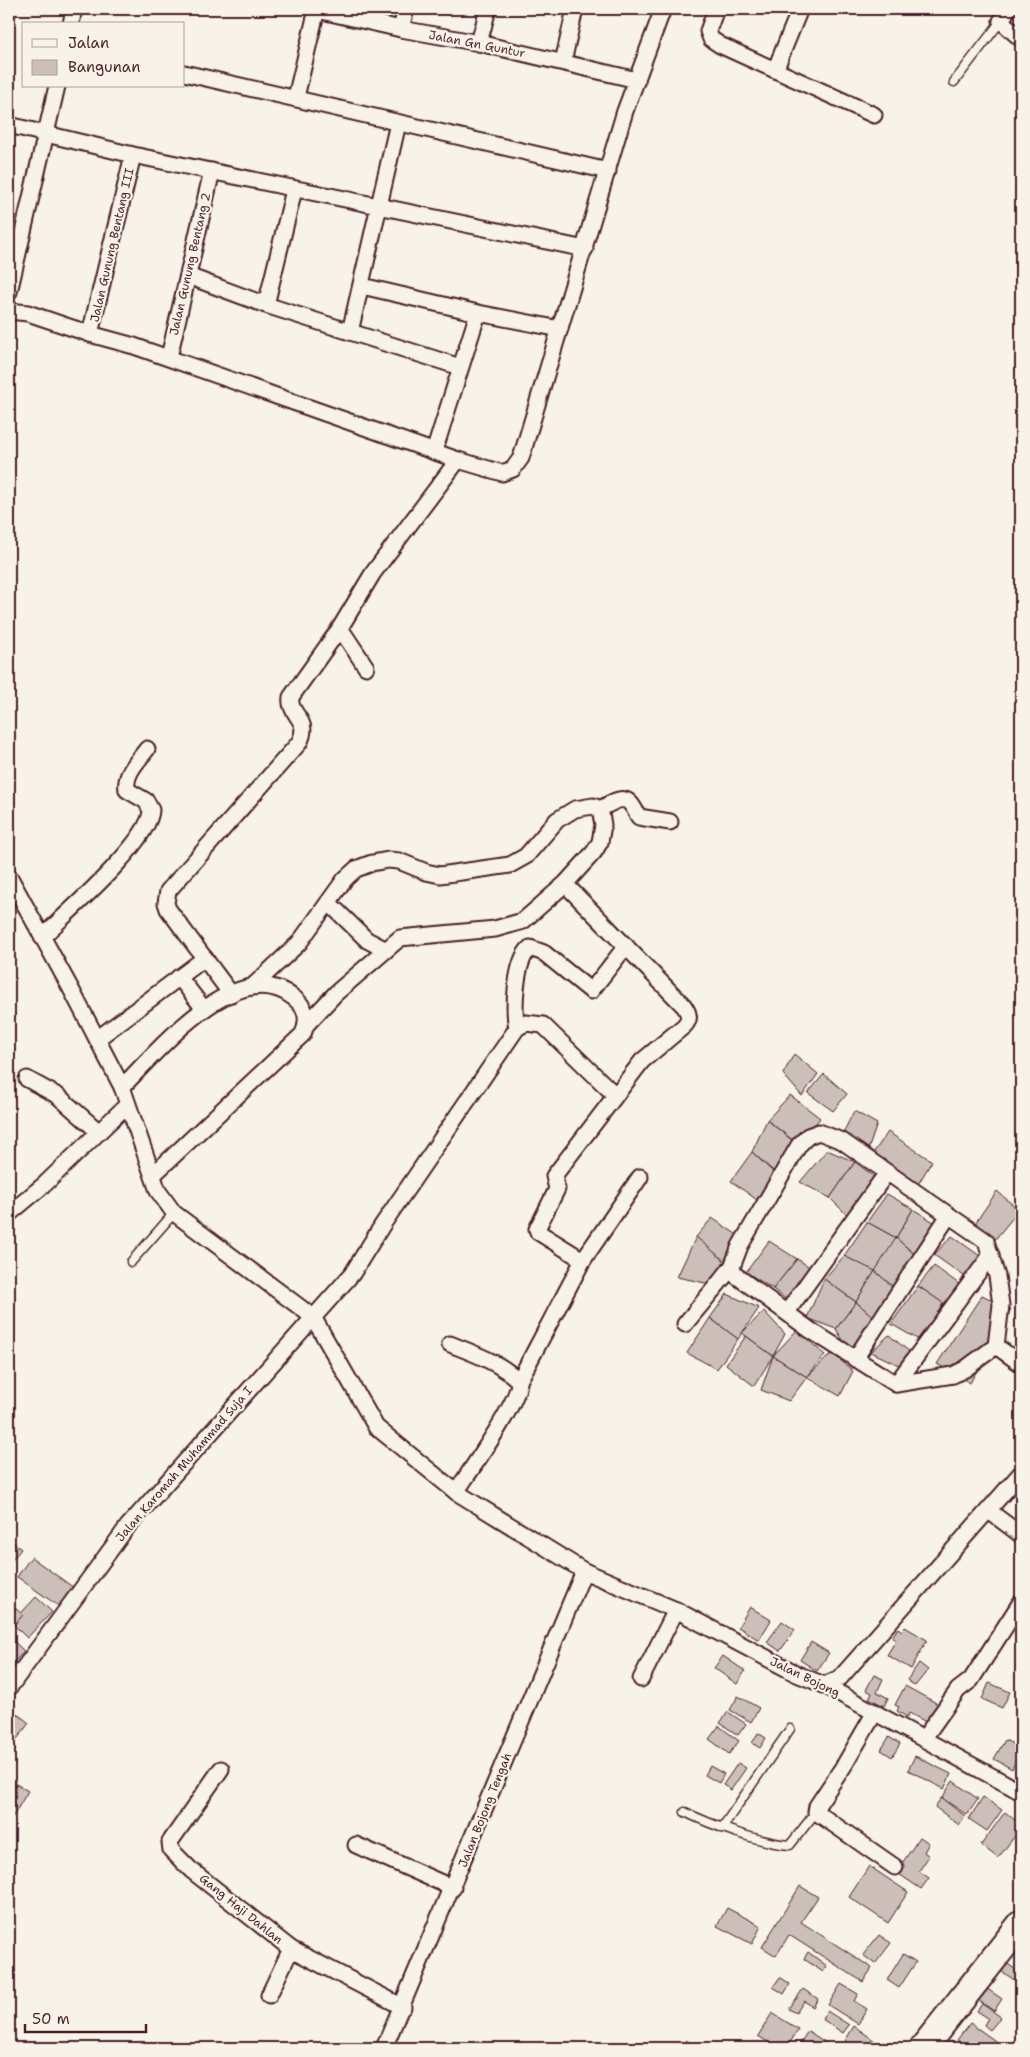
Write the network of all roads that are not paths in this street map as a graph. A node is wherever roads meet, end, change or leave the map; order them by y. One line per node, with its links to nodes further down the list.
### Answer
1 (74, 9): 10 (street)
2 (406, 9): 11 (street)
3 (488, 9): 13 (street)
4 (575, 9): 14 (street)
5 (662, 9): 17 (street)
6 (716, 9): 15 (street)
7 (800, 9): 15 (street)
8 (317, 10): 11 (street, Jalan Gn Guntur); 20 (street)
9 (1004, 15): 12 (street); 18 (lane)
10 (71, 22)
11 (401, 29): 13 (street, Jalan Gn Guntur)
12 (1021, 39)
13 (479, 43): 14 (street, Jalan Gn Guntur)
14 (563, 62): 17 (street, Jalan Gn Guntur)
15 (776, 68): 21 (street)
16 (185, 73): 20 (street)
17 (637, 80): 27 (street)
18 (954, 82)
19 (57, 88): 24 (street)
20 (296, 97): 22 (street)
21 (874, 115)
22 (398, 123): 27 (street); 29 (street)
23 (9, 125): 24 (street)
24 (46, 134): 25 (street); 33 (street)
25 (132, 155): 26 (street); 39 (street, Jalan Gunung Bentang III)
26 (212, 171): 28 (street); 31 (street, Jalan Gunung Bentang 2)
27 (608, 171): 30 (street)
28 (294, 190): 29 (street); 34 (street)
29 (380, 207): 30 (street); 32 (street)
30 (585, 249): 37 (street)
31 (188, 276): 34 (street); 40 (street, Jalan Gunung Bentang 2)
32 (362, 286): 36 (street); 38 (street)
33 (9, 292)
34 (266, 305): 38 (street)
35 (9, 311): 39 (street)
36 (478, 313): 37 (street); 41 (street)
37 (560, 329): 43 (street)
38 (350, 332): 41 (street)
39 (90, 334): 40 (street)
40 (169, 357): 42 (street)
41 (460, 367): 42 (street)
42 (434, 452): 43 (street)
43 (458, 460): 44 (street)
44 (340, 628): 45 (street); 55 (street)
45 (366, 666)
46 (147, 749): 52 (street)
47 (600, 809): 48 (street); 50 (street); 51 (street)
48 (670, 822)
49 (9, 876): 52 (street)
50 (565, 884): 53 (street); 54 (street)
51 (329, 903): 54 (street); 57 (street)
52 (42, 937): 62 (street)
53 (626, 946): 61 (street); 65 (street)
54 (386, 950): 60 (street)
55 (205, 958): 56 (street); 58 (street)
56 (179, 977): 59 (street); 62 (street)
57 (252, 987): 58 (street); 60 (street)
58 (232, 994): 59 (street)
59 (204, 1009): 64 (street)
60 (307, 1024): 69 (street)
61 (517, 1028): 65 (street); 79 (street, Jalan Karomah Muhammad Suja I)
62 (97, 1039): 64 (street)
63 (27, 1079): 67 (street)
64 (122, 1087): 66 (street)
65 (615, 1095): 75 (street)
66 (127, 1105): 67 (street); 69 (street)
67 (99, 1132): 72 (street)
68 (886, 1174): 73 (street); 77 (street); 78 (street)
69 (153, 1175): 71 (street)
70 (640, 1177): 75 (street)
71 (174, 1213): 76 (lane); 79 (street)
72 (9, 1214)
73 (949, 1215): 74 (street); 83 (street)
74 (991, 1255): 82 (street); 86 (street)
75 (583, 1260): 85 (street)
76 (131, 1262)
77 (732, 1267): 78 (street); 80 (street)
78 (787, 1312): 83 (street)
79 (313, 1317): 88 (street, Jalan Bojong); 96 (street, Jalan Karomah Muhammad Suja I)
80 (684, 1324)
81 (450, 1344): 85 (street)
82 (996, 1346): 84 (street); 86 (street)
83 (855, 1359): 86 (street)
84 (1021, 1364)
85 (519, 1381): 88 (street)
86 (896, 1384)
87 (1021, 1473): 89 (street)
88 (456, 1492): 91 (street, Jalan Bojong)
89 (989, 1511): 90 (street); 95 (street)
90 (1021, 1536)
91 (584, 1571): 93 (street, Jalan Bojong); 107 (street, Jalan Bojong Tengah)
92 (1021, 1602): 99 (street)
93 (676, 1610): 94 (street); 95 (street, Jalan Bojong)
94 (641, 1679)
95 (824, 1685): 97 (street, Jalan Bojong)
96 (9, 1688)
97 (874, 1712): 99 (street, Jalan Bojong); 103 (street)
98 (790, 1729): 104 (lane)
99 (924, 1738): 101 (street, Jalan Bojong)
100 (221, 1769): 109 (street, Gang Haji Dahlan)
101 (1021, 1792)
102 (685, 1812): 104 (lane)
103 (816, 1812): 104 (lane); 106 (street)
104 (722, 1828)
105 (356, 1845): 107 (street)
106 (894, 1866)
107 (453, 1888): 111 (street, Jalan Bojong Tengah)
108 (1020, 1929): 113 (highway)
109 (291, 1949): 110 (street); 111 (street, Gang Haji Dahlan)
110 (269, 1995)
111 (402, 2007): 112 (street, Jalan Bojong Tengah)
112 (384, 2048)
113 (923, 2048)

